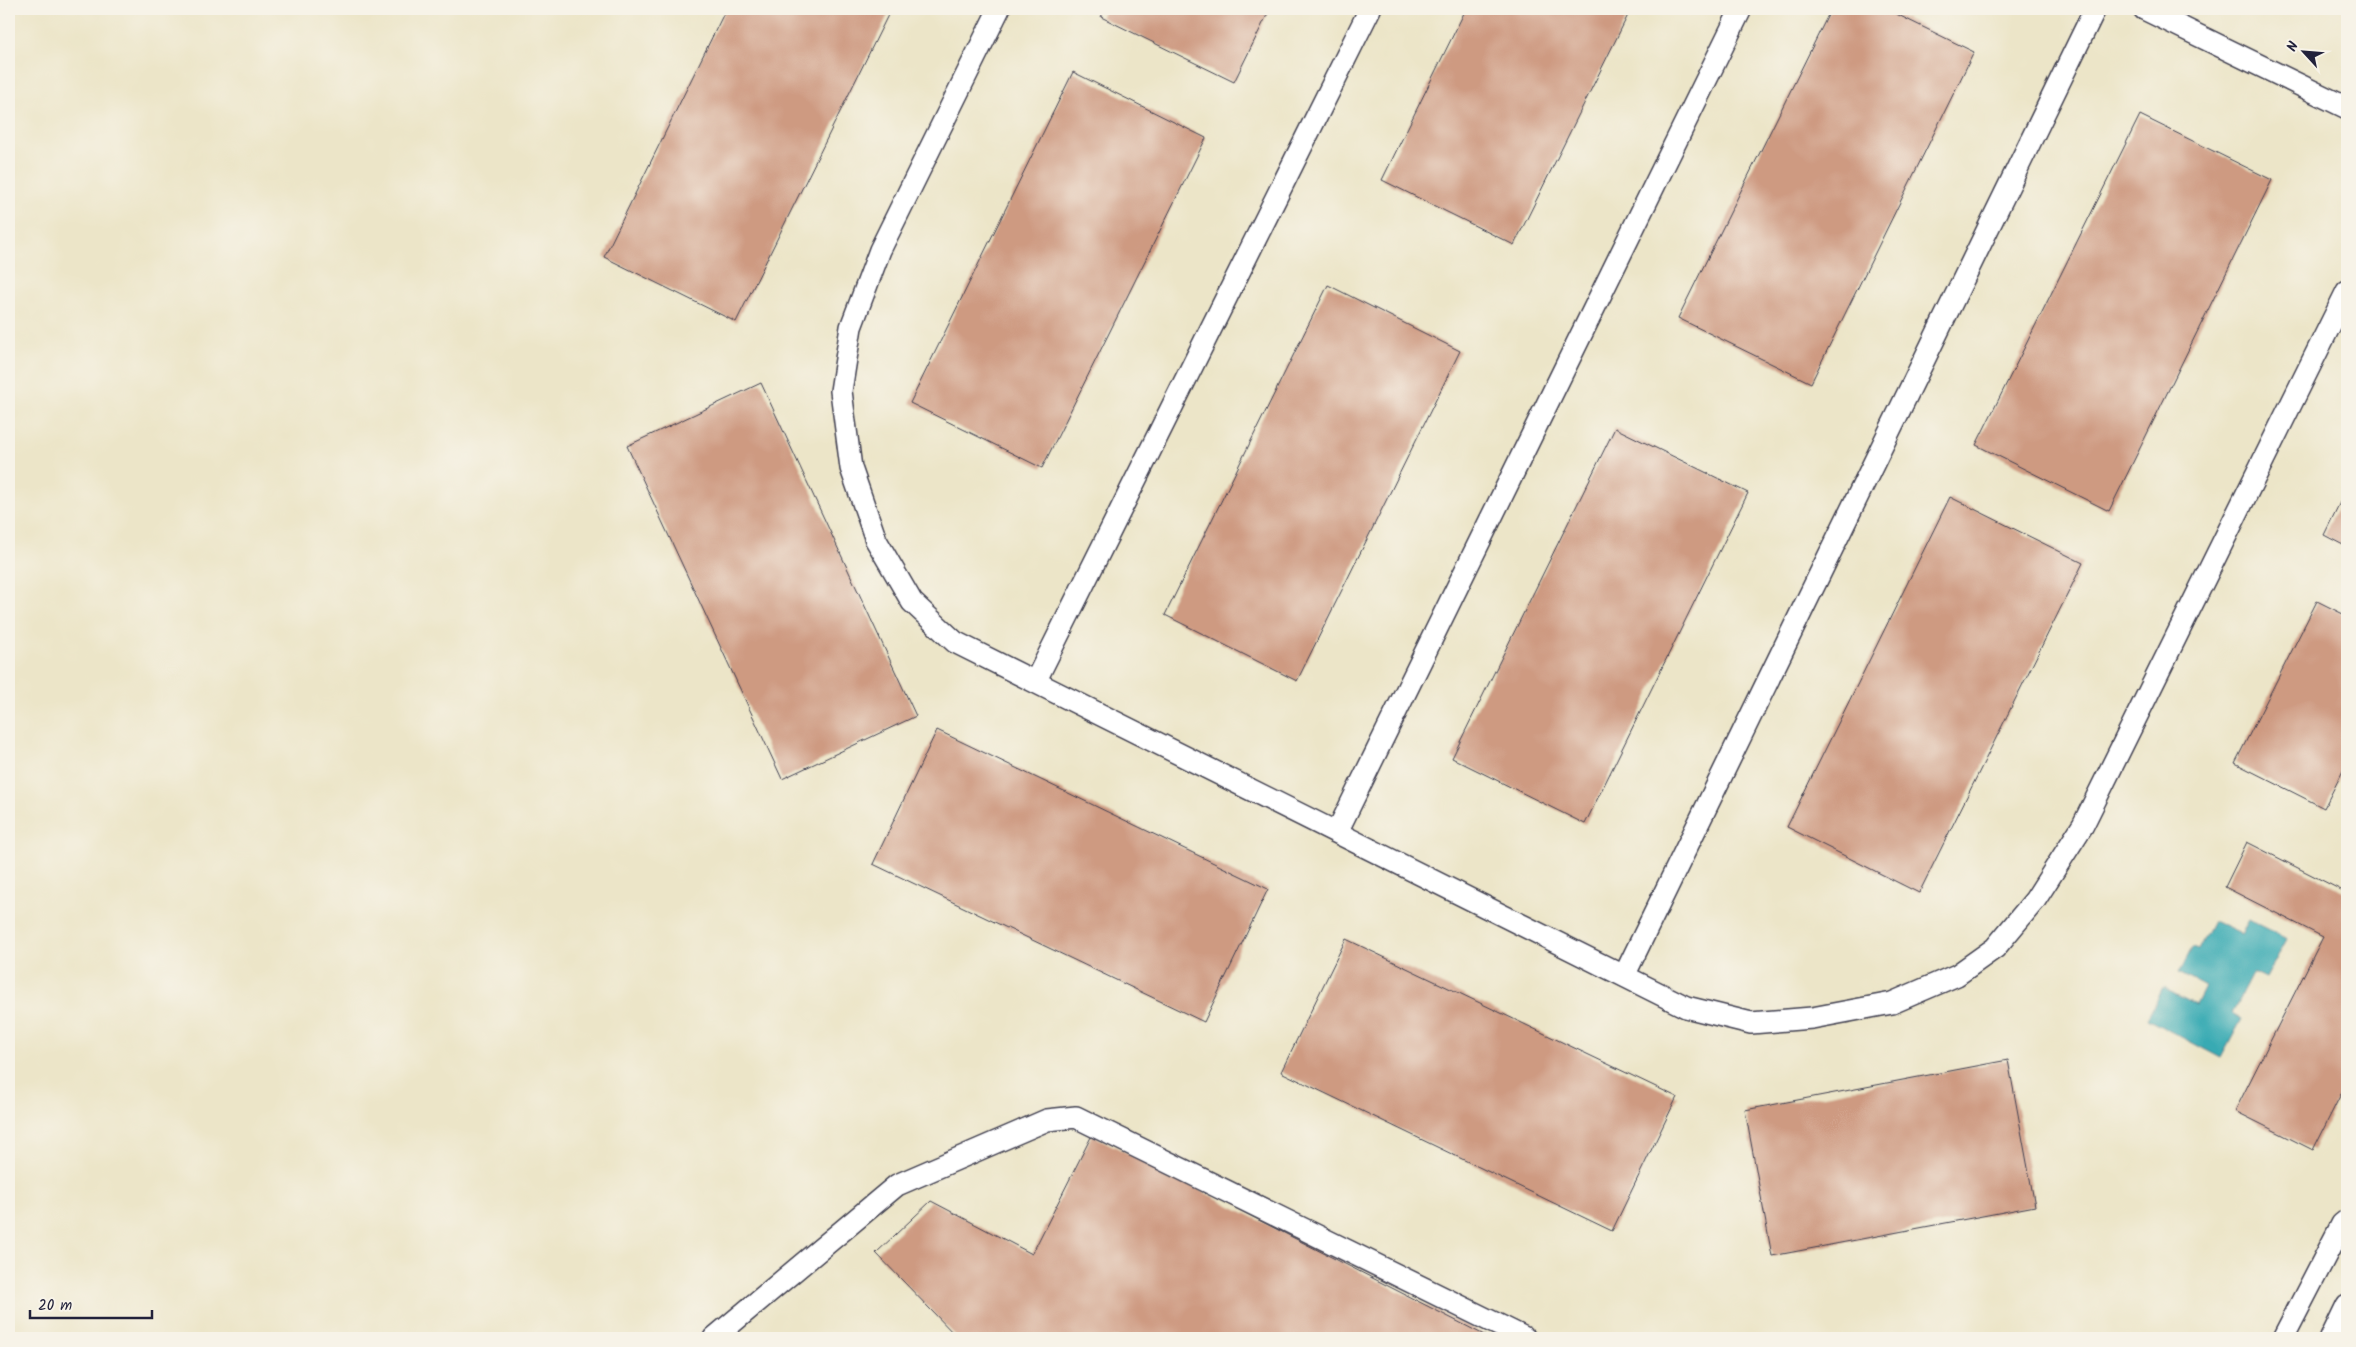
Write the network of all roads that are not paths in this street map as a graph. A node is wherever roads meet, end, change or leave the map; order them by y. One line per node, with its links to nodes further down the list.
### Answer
1 (999, 9): 8 (lane)
2 (1370, 9): 8 (lane)
3 (1741, 9): 9 (lane)
4 (2095, 9): 10 (lane)
5 (2144, 9): 6 (lane)
6 (2347, 108)
7 (2347, 291): 10 (lane)
8 (1034, 682): 9 (lane)
9 (1337, 832): 10 (lane)
10 (1624, 976)
11 (2347, 1220): 15 (lane)
12 (2347, 1306): 16 (lane)
13 (714, 1338): 14 (lane)
14 (1525, 1338)
15 (2283, 1338)
16 (2331, 1338)

